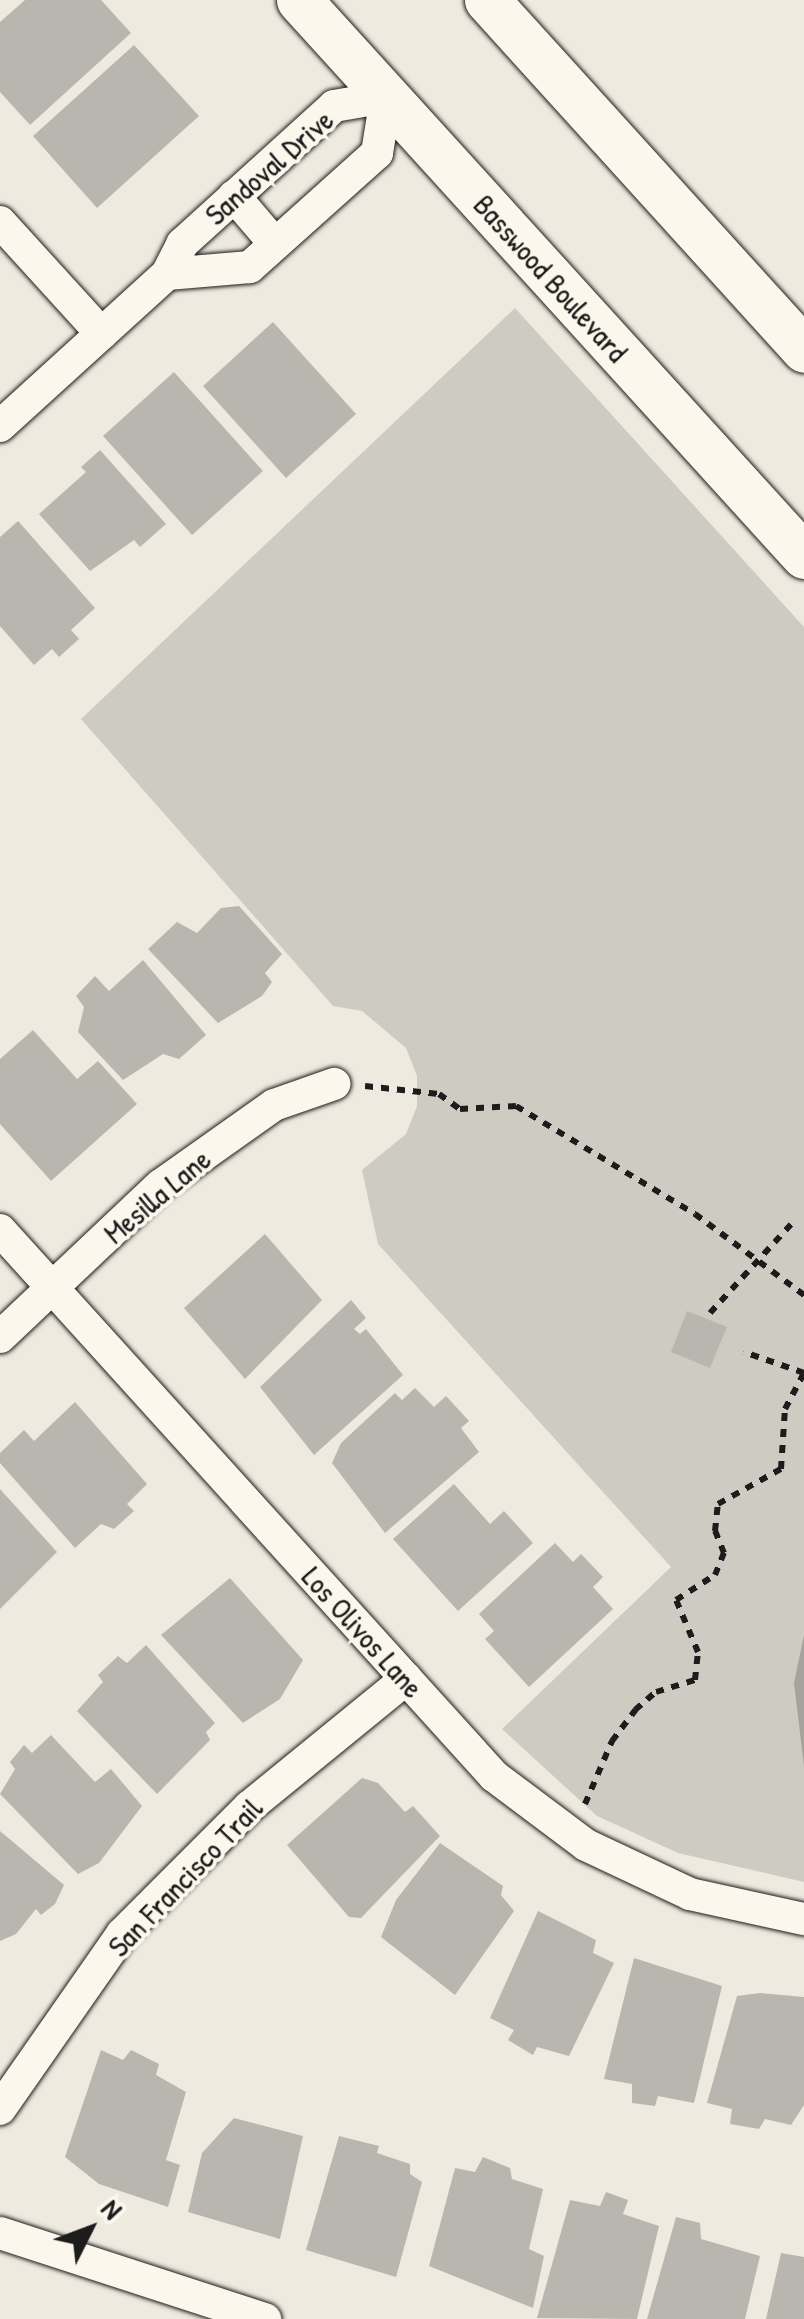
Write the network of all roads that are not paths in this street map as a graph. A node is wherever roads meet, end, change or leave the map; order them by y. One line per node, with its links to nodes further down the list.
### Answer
1 (298, 0): 3 (main road, Basswood Boulevard)
2 (487, 0): 9 (main road)
3 (386, 97): 4 (street, Sandoval Drive); 6 (street, Sandoval Drive); 11 (main road, Basswood Boulevard)
4 (234, 196): 6 (street); 7 (street, Sandoval Drive)
5 (0, 222): 8 (street)
6 (275, 244): 7 (street, Sandoval Drive)
7 (167, 274): 8 (street, Sandoval Drive)
8 (102, 334): 10 (street, Sandoval Drive)
9 (804, 350)
10 (0, 426)
11 (804, 556)
12 (334, 1084): 14 (street, Mesilla Lane)
13 (0, 1230): 14 (street, Los Olivos Lane)
14 (53, 1290): 15 (street, Mesilla Lane); 16 (street, Los Olivos Lane)
15 (0, 1338)
16 (406, 1679): 17 (street, Los Olivos Lane); 18 (street, San Francisco Trail)
17 (804, 1919)
18 (0, 2110)
19 (0, 2233): 20 (street)
20 (265, 2319)

